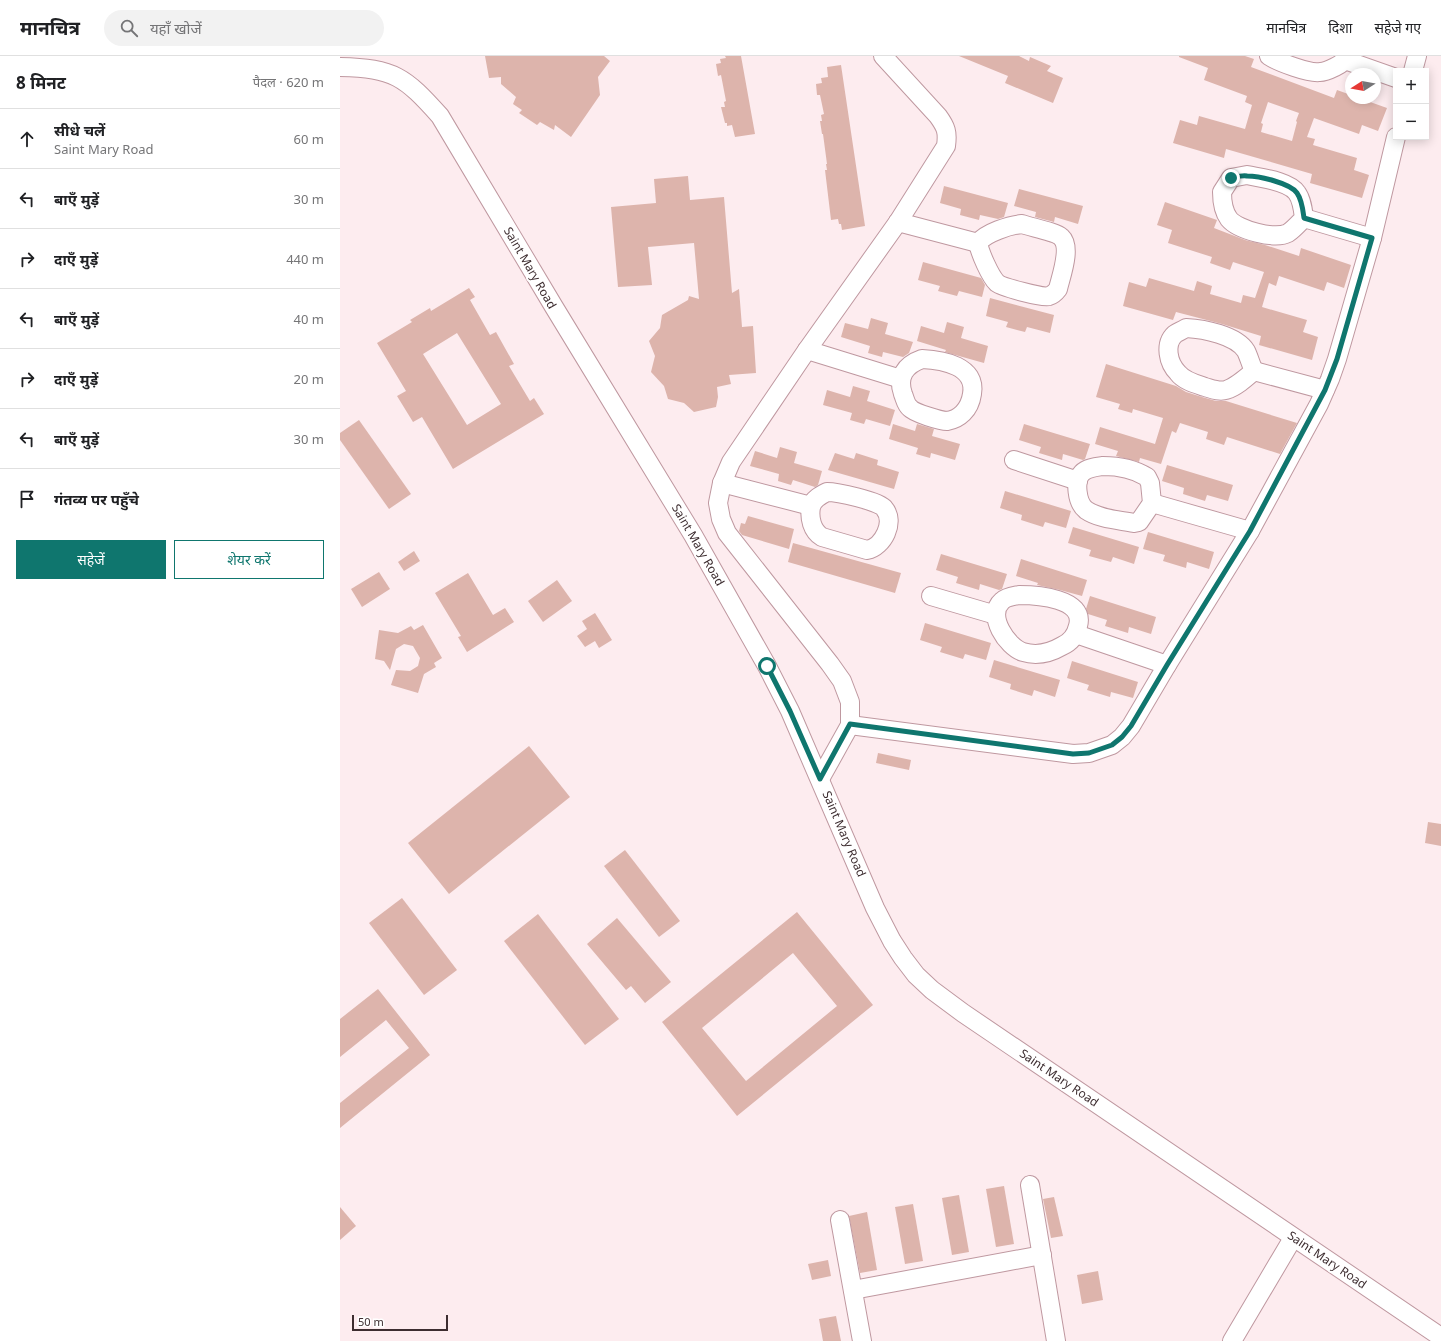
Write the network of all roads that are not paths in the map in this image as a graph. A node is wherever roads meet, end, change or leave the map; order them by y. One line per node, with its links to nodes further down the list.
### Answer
1 (883, 56): 10 (street)
2 (1270, 56): 4 (street)
3 (1417, 56): 6 (street)
4 (1345, 58): 7 (street)
5 (340, 67): 28 (street, Saint Mary Road)
6 (1413, 68)
7 (1393, 77)
8 (1395, 140): 11 (street)
9 (1304, 218): 11 (street)
10 (898, 222): 12 (street); 13 (street)
11 (1372, 238): 16 (street)
12 (978, 243): 12 (street)
13 (807, 350): 15 (street); 19 (street)
14 (1254, 371): 14 (street); 16 (street)
15 (901, 379)
16 (1325, 390): 22 (street)
17 (1014, 460): 18 (street)
18 (1078, 481): 20 (street); 20 (street)
19 (722, 483): 21 (street); 27 (street)
20 (1152, 503): 22 (street)
21 (811, 506)
22 (1250, 531): 26 (street)
23 (931, 596): 24 (street)
24 (996, 615): 25 (street); 25 (street)
25 (1076, 634): 26 (street)
26 (1167, 665): 27 (street)
27 (850, 724): 28 (street)
28 (820, 779): 31 (street, Saint Mary Road)
29 (1030, 1185): 32 (street)
30 (840, 1220): 33 (street)
31 (1294, 1238): 34 (street, Saint Mary Road); 37 (street)
32 (1042, 1255): 33 (street); 36 (street)
33 (852, 1290): 35 (street)
34 (1441, 1337)
35 (862, 1341)
36 (1056, 1341)
37 (1232, 1341)

